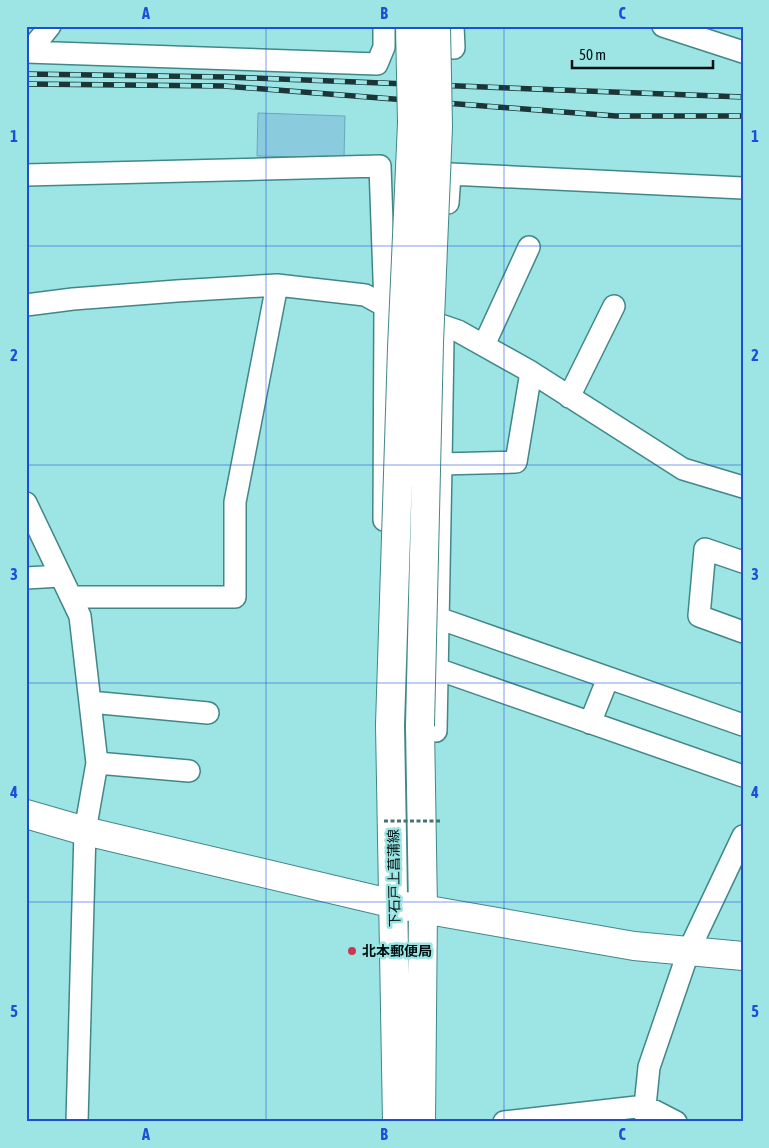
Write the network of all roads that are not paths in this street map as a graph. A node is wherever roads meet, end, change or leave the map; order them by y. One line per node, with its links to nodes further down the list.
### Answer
1 (50, 26): 8 (street)
2 (410, 26): 43 (main road, 下石戸上菖蒲線, bridge)
3 (436, 26): 35 (main road, 下石戸上菖蒲線, bridge)
4 (453, 26): 6 (street)
5 (663, 26): 7 (street)
6 (384, 36): 8 (street)
7 (742, 45)
8 (27, 52)
9 (26, 175): 14 (street)
10 (743, 188): 16 (street)
11 (530, 247): 17 (street)
12 (277, 286): 13 (street); 14 (street); 26 (street)
13 (26, 305)
14 (385, 306): 16 (street); 39 (street)
15 (614, 306): 19 (street)
16 (443, 325): 17 (street); 20 (street)
17 (484, 346): 18 (street)
18 (531, 372): 19 (street); 20 (street)
19 (569, 397): 21 (street)
20 (440, 464): 27 (street)
21 (743, 487)
22 (26, 504): 24 (street)
23 (743, 562): 28 (street)
24 (61, 576): 25 (street); 26 (street)
25 (26, 578)
26 (71, 597): 31 (street)
27 (438, 618): 29 (street); 30 (street)
28 (743, 632)
29 (437, 669): 33 (street); 35 (street)
30 (608, 678): 33 (street); 34 (street)
31 (90, 702): 32 (street); 36 (street)
32 (208, 713)
33 (590, 723): 38 (street)
34 (743, 726)
35 (428, 728): 44 (main road, 下石戸上菖蒲線)
36 (96, 763): 37 (street); 41 (street)
37 (188, 771)
38 (743, 776)
39 (383, 812)
40 (26, 814): 41 (main road)
41 (85, 831): 43 (main road); 48 (street)
42 (743, 836): 45 (street)
43 (394, 904): 44 (main road); 49 (main road, 下石戸上菖蒲線)
44 (423, 909): 45 (main road); 50 (main road, 下石戸上菖蒲線)
45 (689, 950): 46 (main road); 47 (street)
46 (743, 956)
47 (645, 1114): 51 (street); 52 (street)
48 (77, 1122)
49 (397, 1122)
50 (420, 1122)
51 (504, 1122)
52 (676, 1122)

